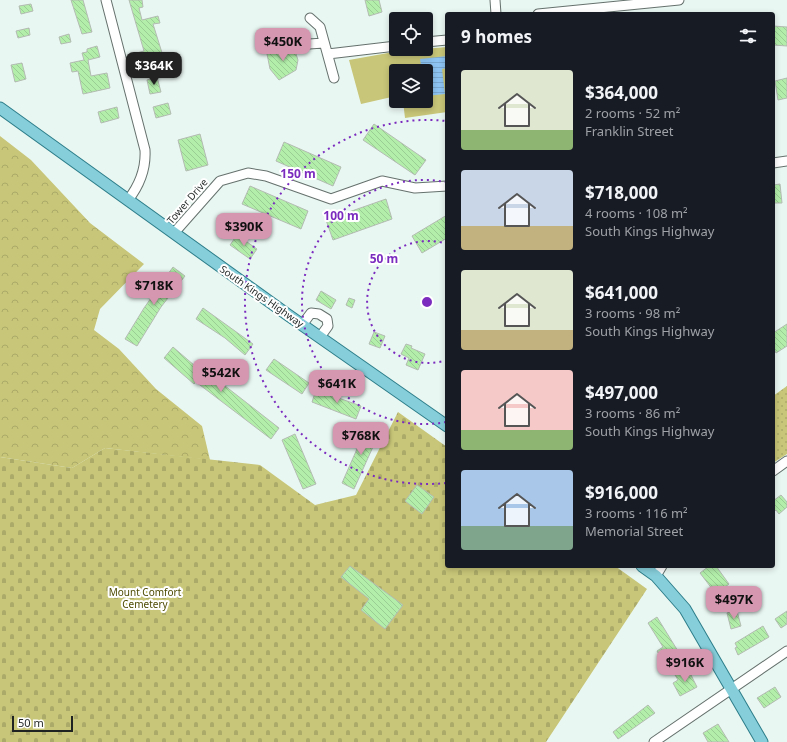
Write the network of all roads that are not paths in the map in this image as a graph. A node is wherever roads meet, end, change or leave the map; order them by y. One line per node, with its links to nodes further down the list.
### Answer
1 (106, 0): 18 (street)
2 (495, 0): 4 (street)
3 (679, 0): 5 (street)
4 (496, 12)
5 (558, 12)
6 (310, 18): 9 (street)
7 (445, 40): 8 (street)
8 (433, 41)
9 (324, 42): 10 (street); 12 (street)
10 (294, 45)
11 (389, 47): 12 (street)
12 (328, 54): 13 (street)
13 (334, 78)
14 (0, 108): 18 (main road, South Kings Highway)
15 (787, 161): 16 (street)
16 (775, 163)
17 (445, 186): 19 (street, Tower Drive)
18 (128, 200): 19 (main road, South Kings Highway)
19 (174, 233): 20 (main road, South Kings Highway)
20 (302, 325): 21 (main road, South Kings Highway); 21 (street)
21 (320, 337): 22 (main road, South Kings Highway)
22 (445, 425)
23 (787, 461): 24 (street)
24 (775, 470)
25 (645, 568): 27 (main road)
26 (661, 568): 27 (street)
27 (656, 576): 29 (main road)
28 (787, 651): 29 (street)
29 (731, 689): 30 (street); 31 (main road)
30 (654, 742)
31 (762, 742)

